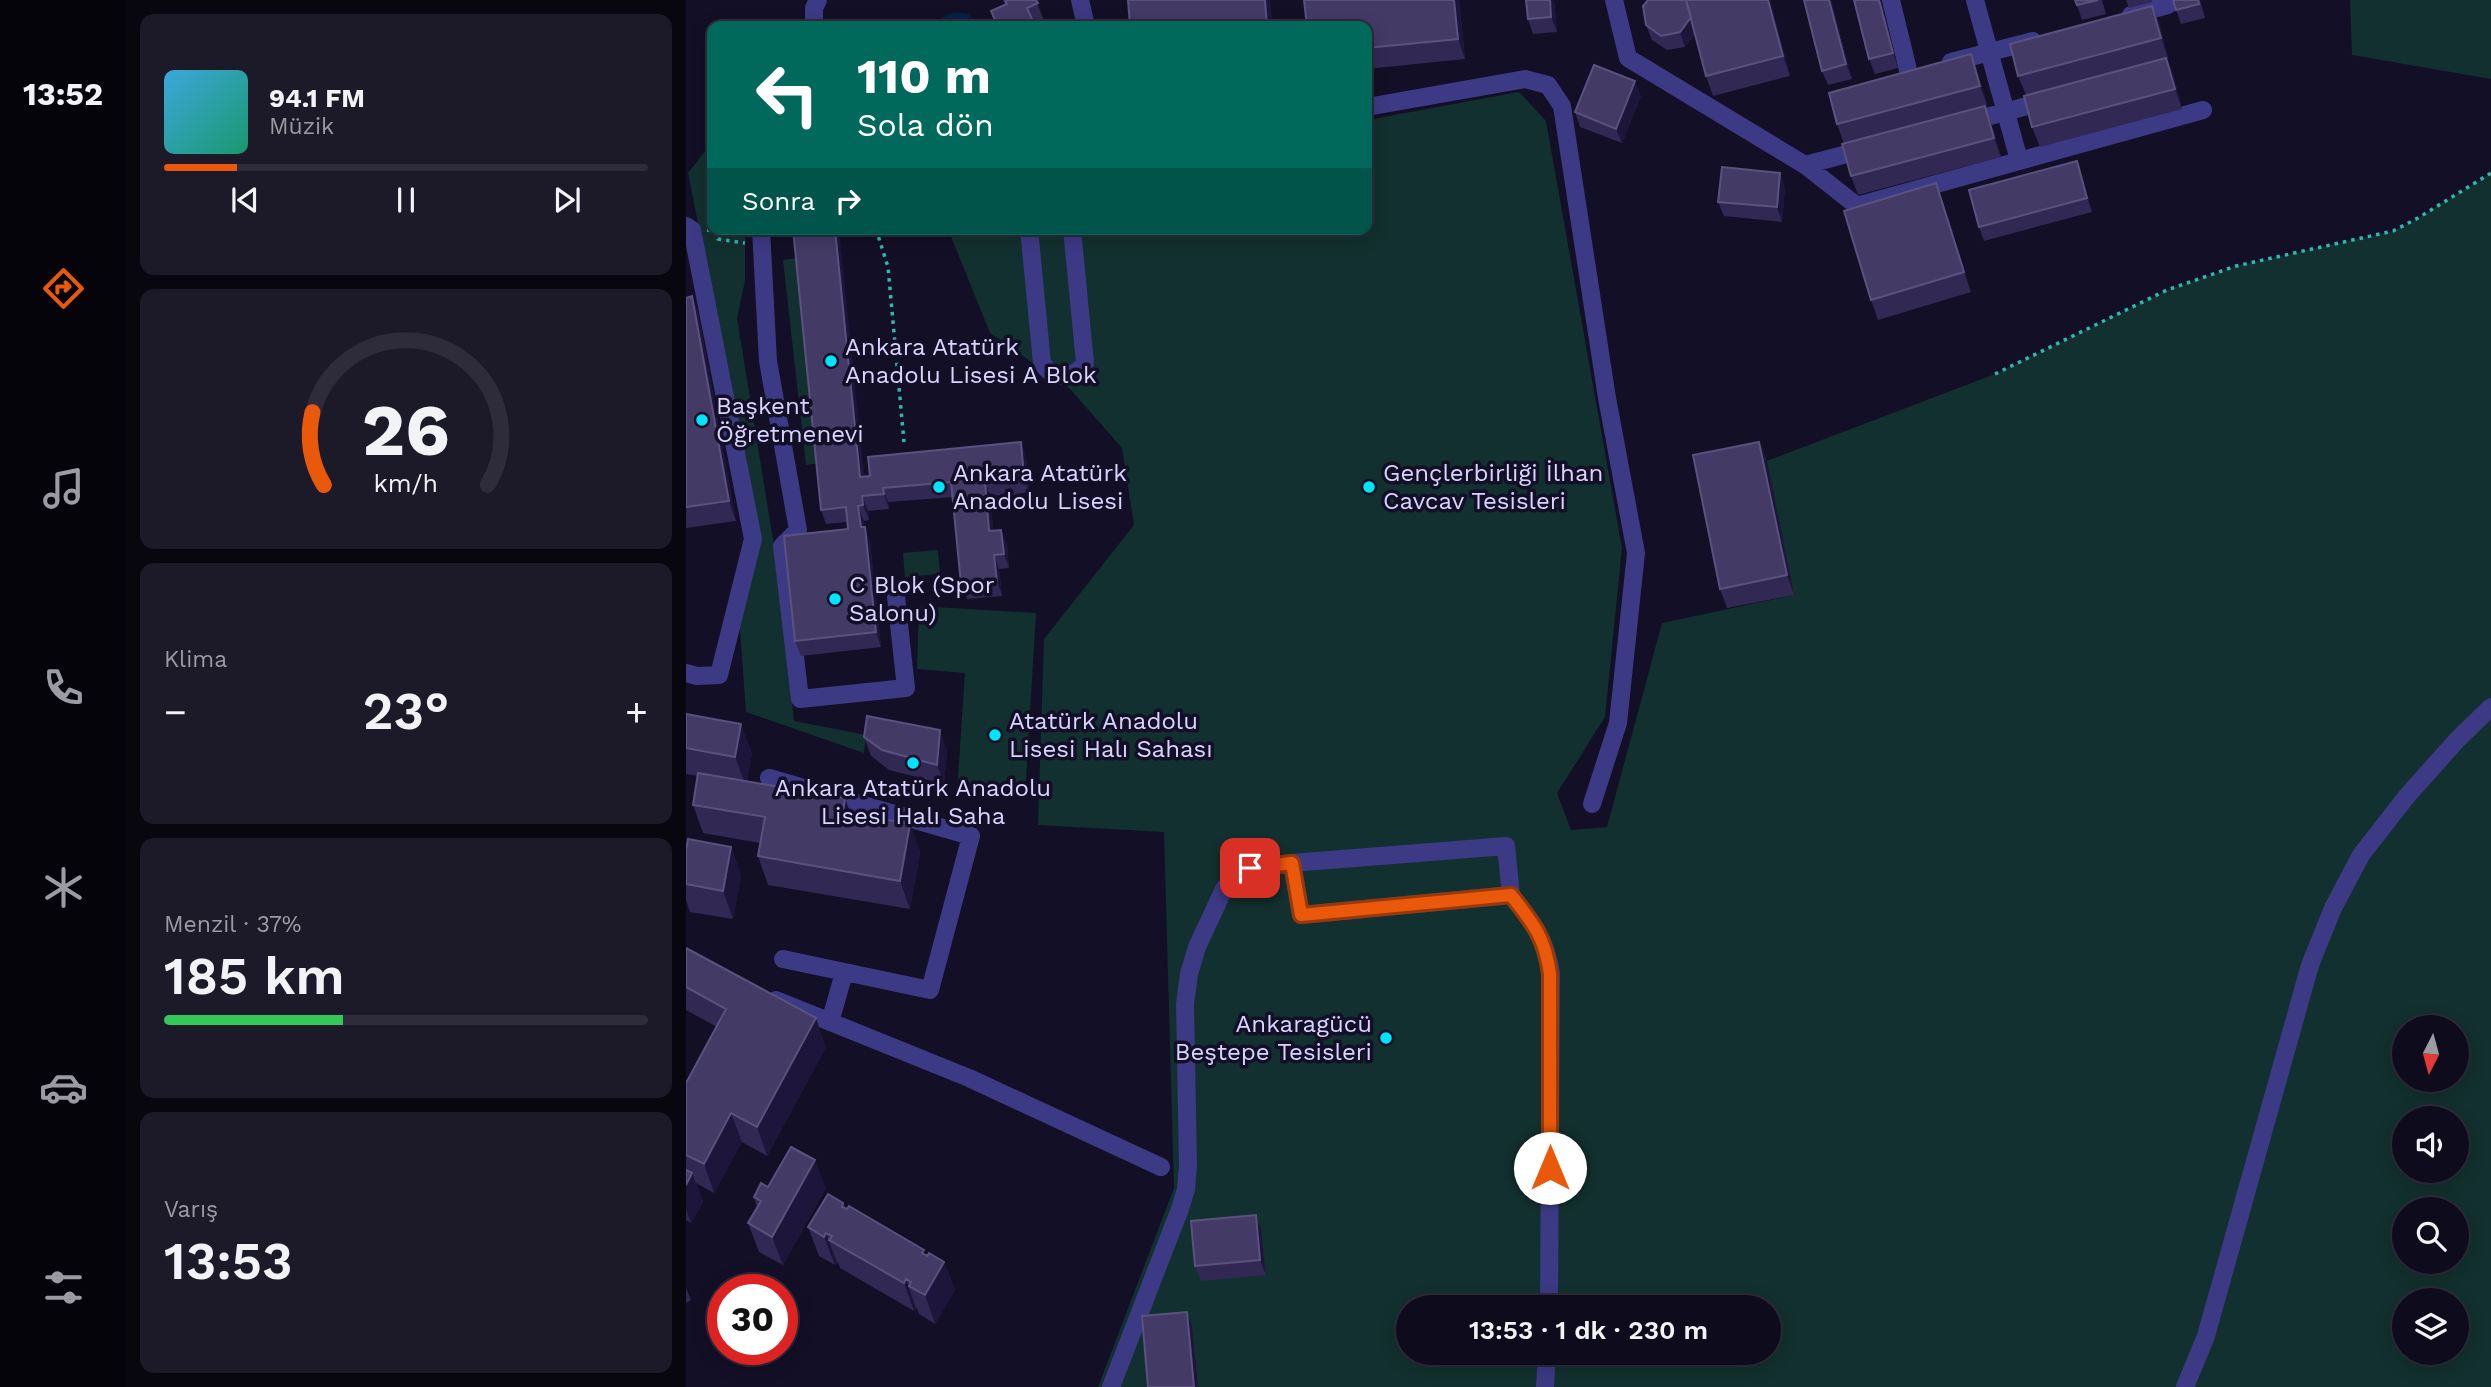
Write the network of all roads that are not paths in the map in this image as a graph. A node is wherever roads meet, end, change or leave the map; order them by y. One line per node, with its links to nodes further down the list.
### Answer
1 (818, 0): 8 (street)
2 (1080, 0): 9 (street)
3 (1614, 0): 19 (street)
4 (1891, 0): 11 (street)
5 (1975, 0): 11 (street)
6 (2168, 3): 7 (street)
7 (2117, 19)
8 (814, 21)
9 (1085, 21)
10 (2054, 35): 11 (street)
11 (1990, 52): 15 (street)
12 (2069, 95): 15 (street)
13 (1372, 106): 28 (street)
14 (2203, 110): 18 (street)
15 (2006, 112): 16 (street); 18 (street)
16 (1952, 126)
17 (1885, 144): 19 (street)
18 (2019, 160): 19 (street)
19 (1805, 165)
20 (689, 228): 25 (street)
21 (1030, 235): 22 (street)
22 (1073, 235)
23 (761, 237): 24 (street)
24 (896, 597)
25 (686, 673)
26 (2491, 707): 40 (street)
27 (769, 778): 32 (street)
28 (1592, 804)
29 (1292, 863): 30 (street); 30 (street); 38 (street)
30 (1511, 895): 36 (street)
31 (783, 959): 32 (street)
32 (844, 973): 34 (street)
33 (755, 990): 34 (street)
34 (830, 1021): 35 (street)
35 (1161, 1167)
36 (1549, 1295)
37 (1546, 1365): 39 (street)
38 (1113, 1385)
39 (1545, 1387)
40 (2185, 1387)

